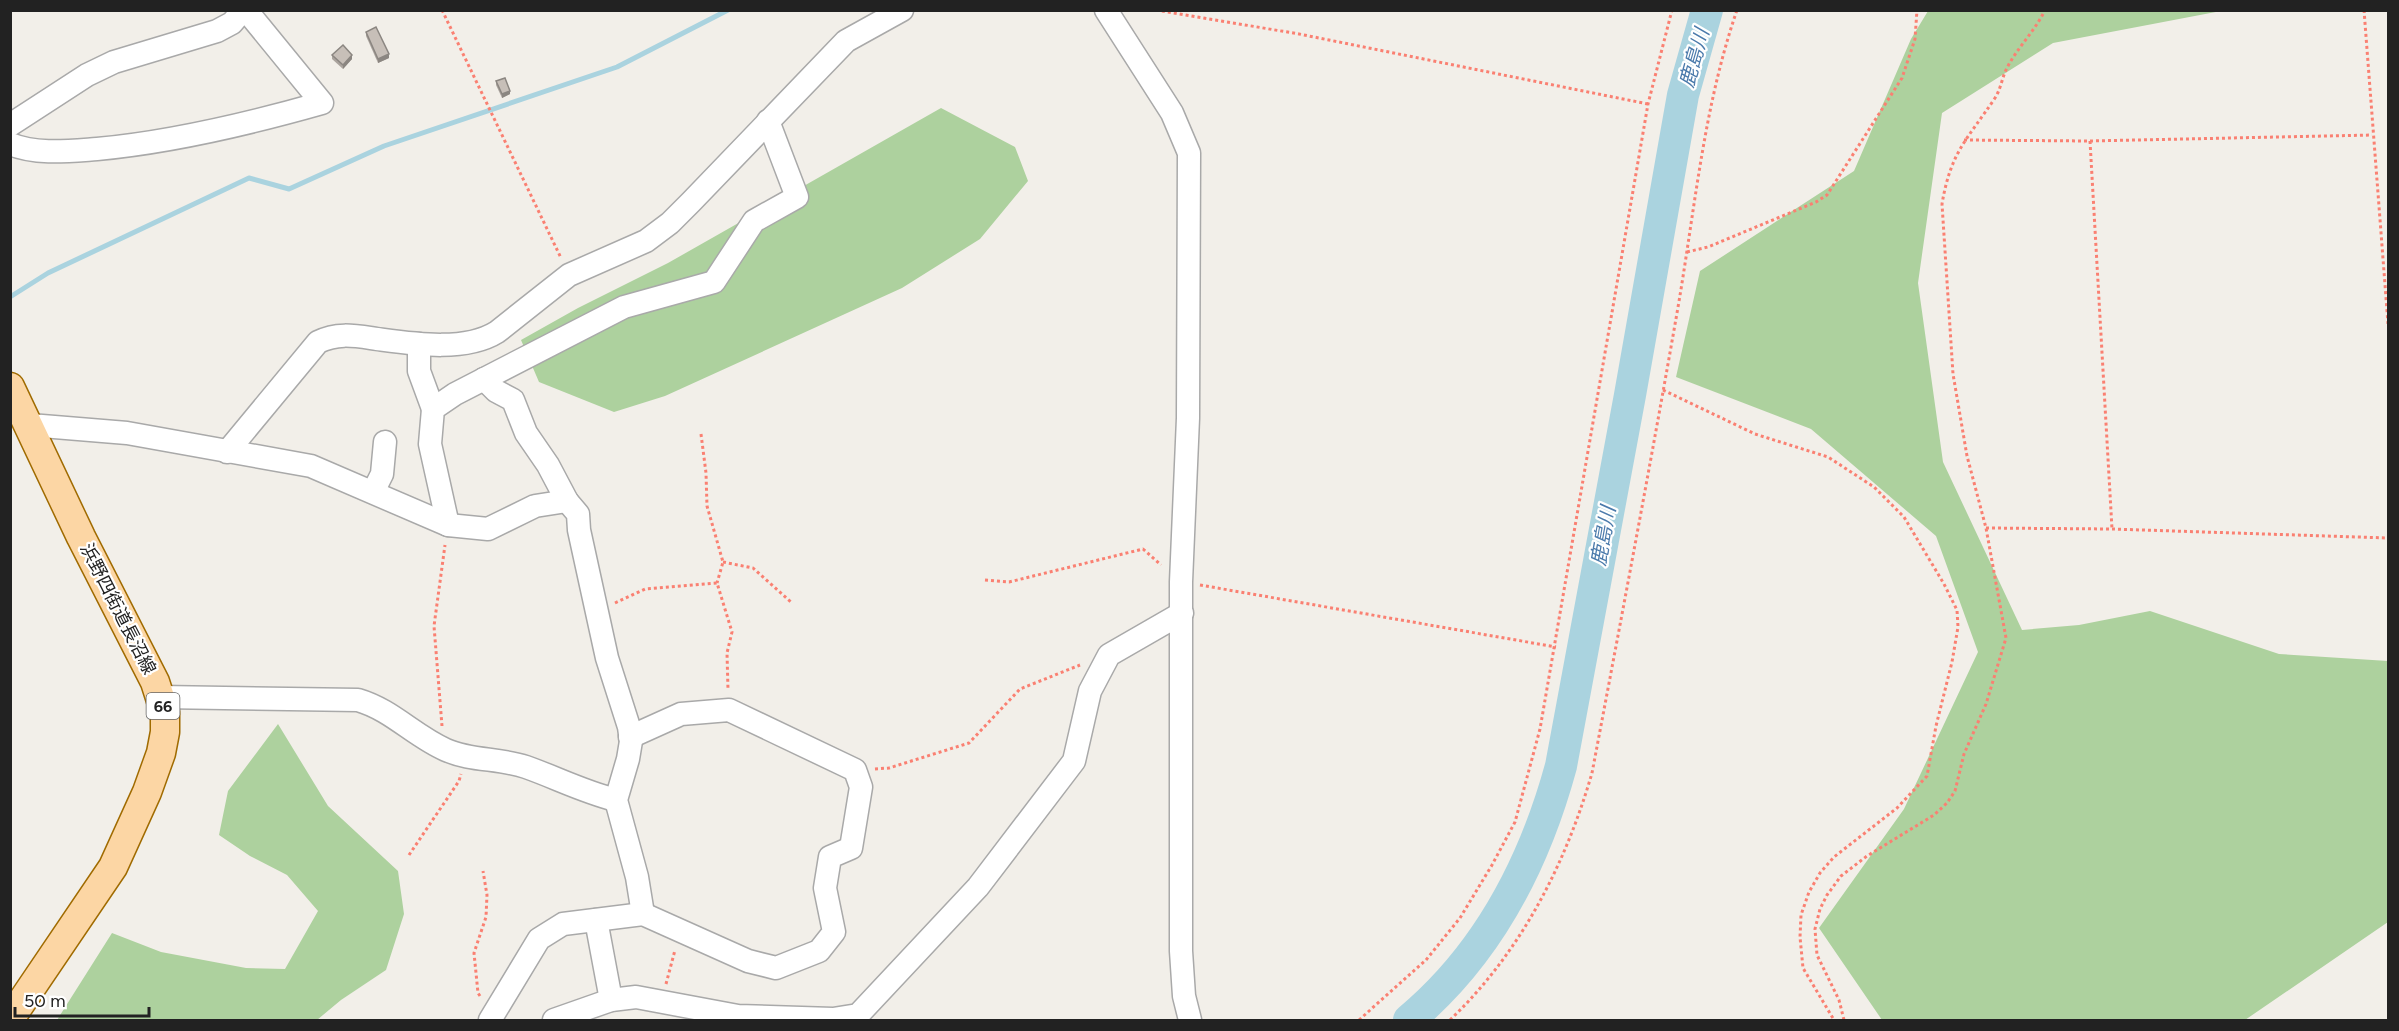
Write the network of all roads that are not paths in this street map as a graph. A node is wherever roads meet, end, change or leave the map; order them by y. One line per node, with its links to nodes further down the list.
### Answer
1 (244, 10): 5 (street); 6 (street)
2 (902, 10): 4 (street)
3 (1106, 10): 17 (street)
4 (768, 121): 7 (street); 8 (street)
5 (10, 125)
6 (10, 144)
7 (419, 344): 10 (street); 13 (street)
8 (484, 379): 10 (street); 15 (street)
9 (10, 387): 11 (main road, 浜野四街道長沼線 / 66)
10 (433, 409): 16 (street)
11 (30, 425): 13 (street); 18 (main road, 浜野四街道長沼線 / 66)
12 (385, 442): 14 (street)
13 (227, 452): 14 (street)
14 (373, 492): 16 (street)
15 (567, 501): 16 (street); 19 (street)
16 (448, 525)
17 (1182, 613): 23 (street); 27 (street)
18 (161, 697): 20 (street); 25 (main road, 浜野四街道長沼線 / 66)
19 (630, 736): 20 (street); 21 (street)
20 (616, 800): 21 (street)
21 (643, 914): 22 (street)
22 (596, 920): 23 (street); 24 (street)
23 (611, 999): 26 (street)
24 (492, 1017)
25 (10, 1019)
26 (554, 1020)
27 (1190, 1020)

